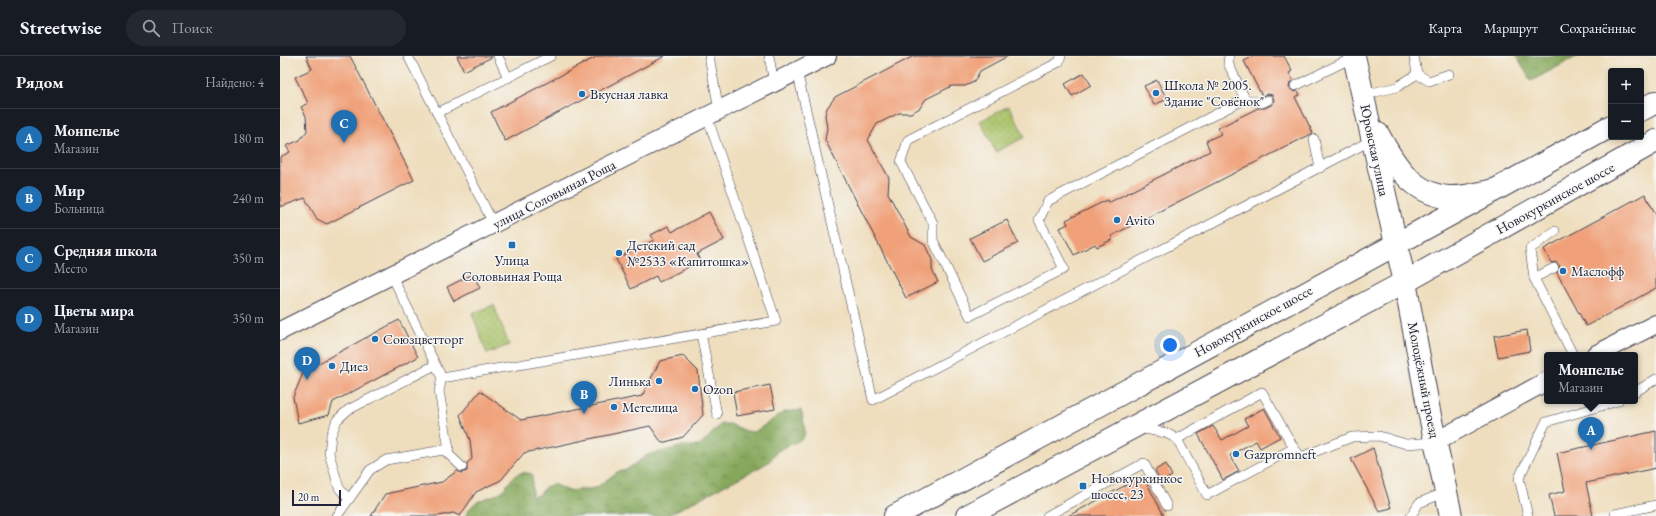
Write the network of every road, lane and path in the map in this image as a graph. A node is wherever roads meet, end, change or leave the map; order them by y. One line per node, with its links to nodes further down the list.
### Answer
1 (408, 56): 22 (lane)
2 (498, 56): 14 (lane)
3 (551, 56): 14 (lane)
4 (709, 56): 23 (lane)
5 (769, 56): 15 (lane)
6 (827, 56): 11 (street, улица Соловьиная Роща)
7 (1061, 56): 17 (lane)
8 (1229, 56): 17 (lane)
9 (1354, 56): 16 (lane); 19 (main road, Юровская улица)
10 (1414, 56): 12 (lane)
11 (797, 71): 15 (street, улица Соловьиная Роща); 28 (lane)
12 (1417, 74): 13 (lane); 19 (lane)
13 (1449, 74)
14 (508, 78): 22 (lane)
15 (774, 83): 23 (street, улица Соловьиная Роща)
16 (1296, 86)
17 (1245, 99): 18 (lane)
18 (1268, 100)
19 (1364, 102): 26 (main road, Юровская улица); 29 (main road)
20 (1656, 102): 21 (main road)
21 (1644, 108)
22 (437, 113): 30 (lane)
23 (713, 113): 30 (street, улица Соловьиная Роща); 39 (lane)
24 (1608, 128): 29 (main road, Новокуркинское шоссе)
25 (1314, 139): 28 (lane)
26 (1372, 140): 28 (lane); 32 (main road, Юровская улица)
27 (1656, 141): 36 (main road, Новокуркинское шоссе)
28 (1320, 168)
29 (1497, 190): 32 (main road, Новокуркинское шоссе)
30 (494, 225): 34 (street, улица Соловьиная Роща)
31 (1555, 231): 35 (lane)
32 (1396, 244): 36 (main road, Молодёжный проезд); 60 (main road, Новокуркинское шоссе)
33 (1554, 268): 35 (lane)
34 (391, 274): 38 (street, улица Соловьиная Роща); 42 (lane)
35 (1534, 278): 40 (lane)
36 (1405, 282): 49 (main road, Новокуркинское шоссе); 51 (main road, Молодёжный проезд)
37 (1656, 324): 41 (street)
38 (280, 331)
39 (701, 334): 43 (lane); 48 (lane)
40 (1571, 352)
41 (1601, 352)
42 (435, 365): 43 (lane); 56 (lane)
43 (442, 378): 53 (lane)
44 (1656, 379): 46 (lane)
45 (1544, 383): 51 (street)
46 (1638, 390)
47 (1608, 404): 65 (lane)
48 (717, 414)
49 (1132, 426): 50 (lane); 61 (main road, Новокуркинское шоссе)
50 (1177, 439): 52 (lane); 52 (lane)
51 (1435, 442): 52 (lane); 55 (main road, Молодёжный проезд)
52 (1294, 448)
53 (444, 450): 54 (lane); 56 (lane)
54 (462, 467)
55 (1446, 492): 63 (lane); 64 (main road, Молодёжный проезд)
56 (349, 499): 59 (lane)
57 (1167, 506): 62 (lane)
58 (1656, 506): 66 (lane)
59 (337, 516)
60 (895, 516)
61 (967, 516)
62 (1047, 516)
63 (1411, 516)
64 (1451, 516)
65 (1528, 516)
66 (1615, 516)

